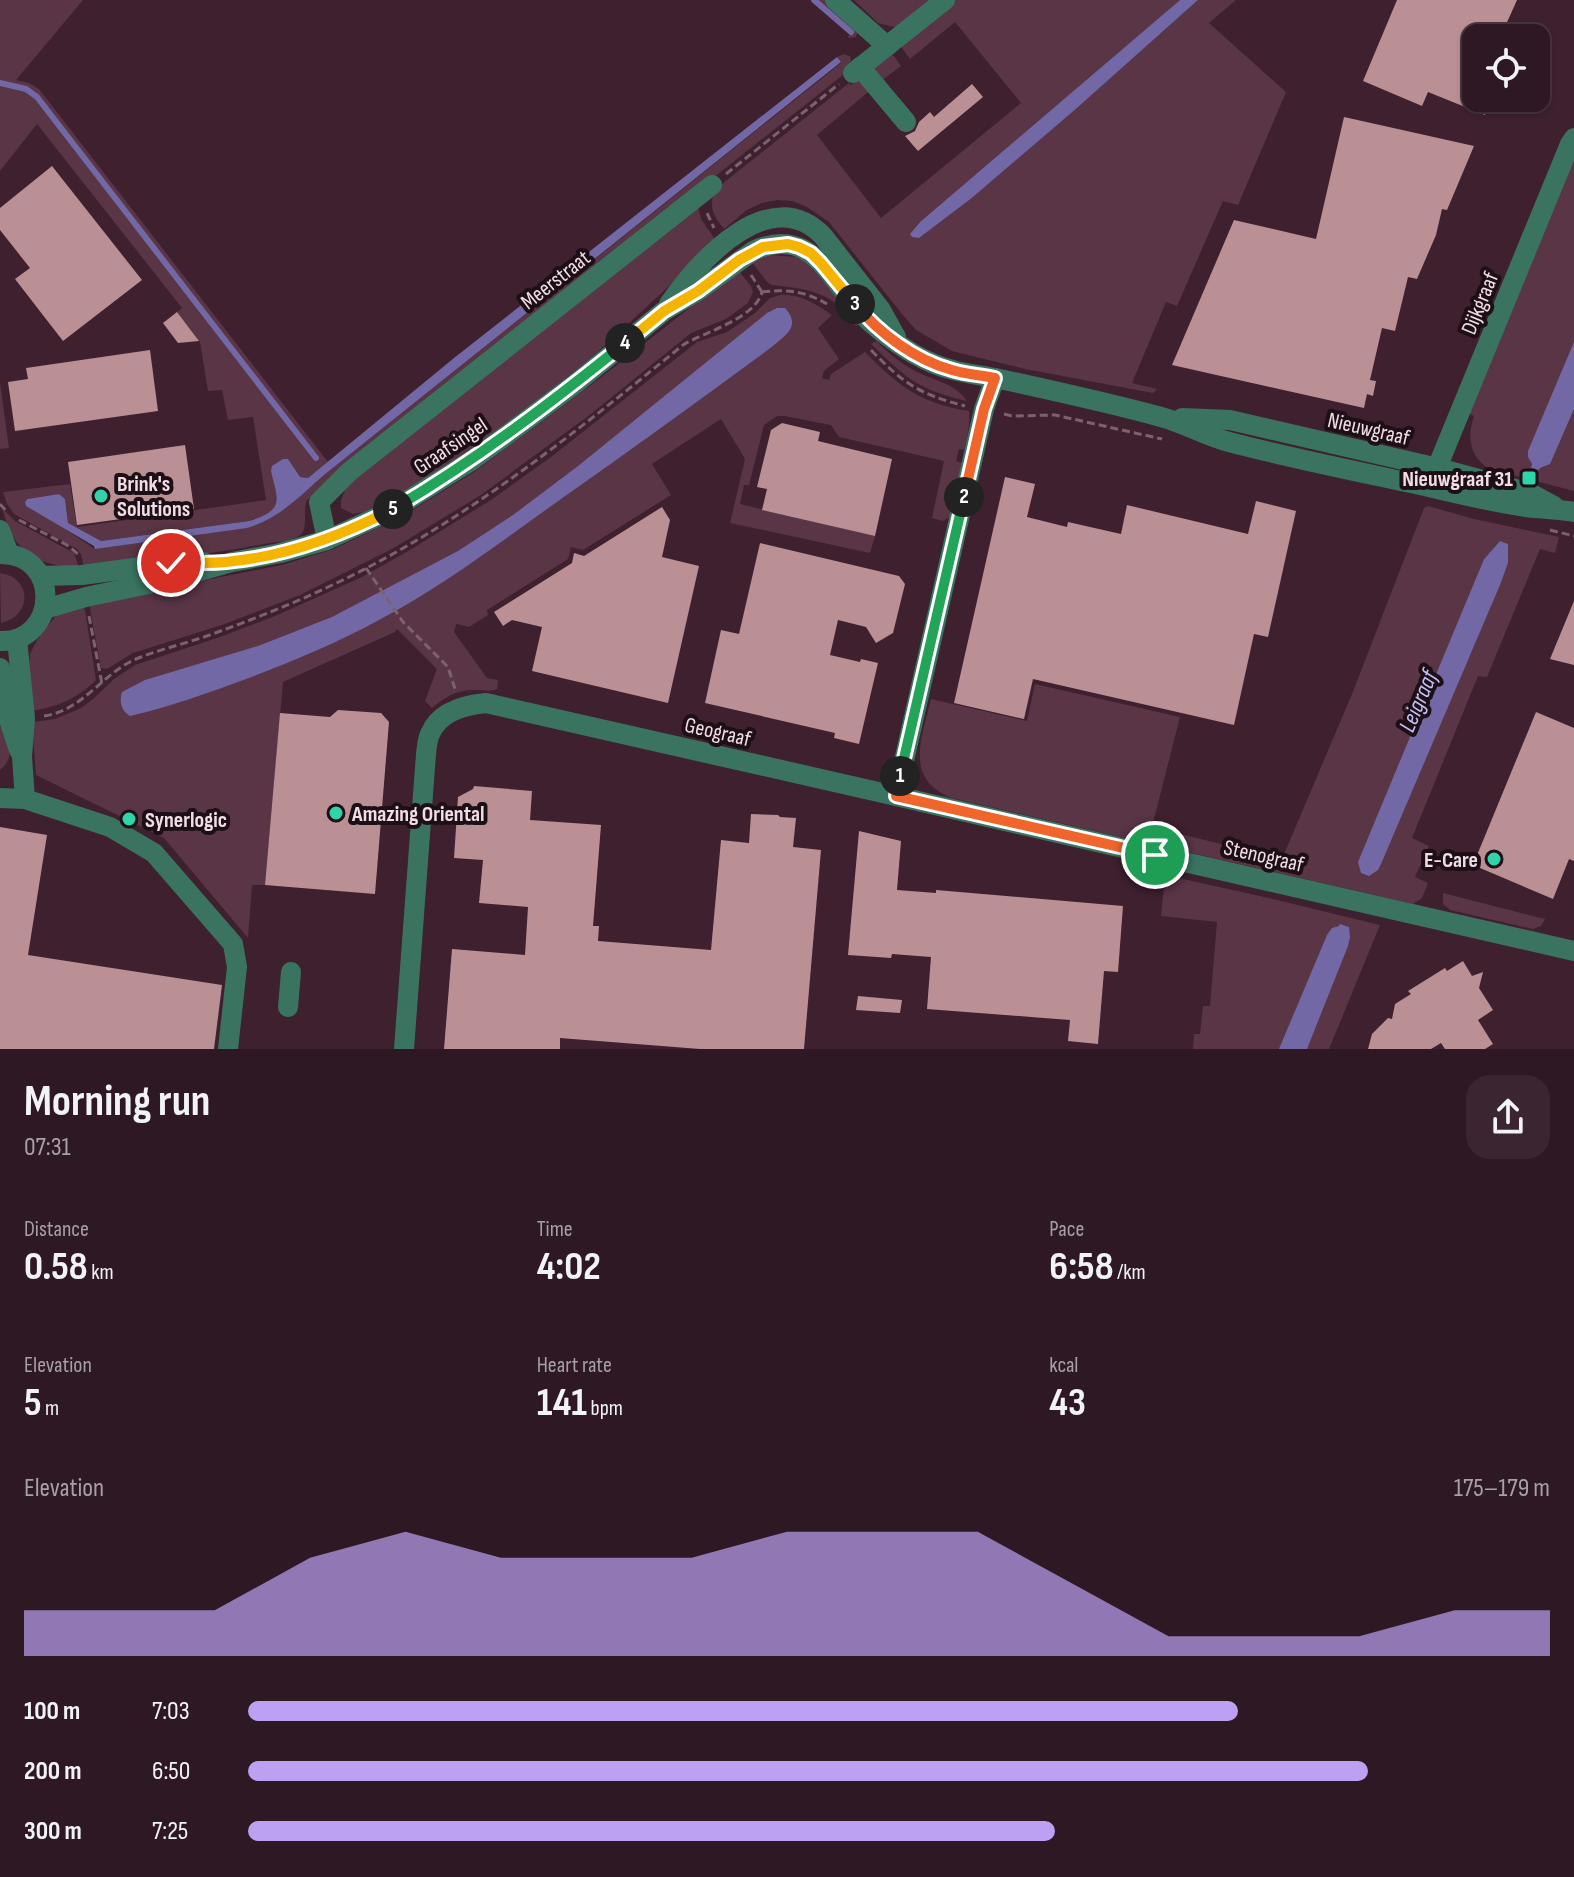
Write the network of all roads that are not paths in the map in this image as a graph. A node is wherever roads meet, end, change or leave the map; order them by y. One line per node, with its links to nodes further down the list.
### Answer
1 (835, 0): 3 (street)
2 (945, 0): 3 (street)
3 (887, 46): 4 (street)
4 (906, 122)
5 (1574, 138): 11 (street, Dijkgraaf)
6 (712, 185): 14 (street, Meerstraat)
7 (739, 260): 8 (street, Graafsingel); 9 (street, Nieuwgraaf)
8 (664, 311): 9 (street, Graafsingel); 14 (street, Graafsingel)
9 (901, 345): 10 (street, Nieuwgraaf)
10 (995, 378): 11 (street, Nieuwgraaf); 22 (street)
11 (1433, 478): 12 (street, Nieuwgraaf)
12 (1566, 510)
13 (0, 530): 15 (street)
14 (327, 540): 16 (street, Graafsingel)
15 (4, 554): 17 (street)
16 (232, 562): 17 (street, Graafsingel); 18 (street, Graafsingel)
17 (41, 576): 18 (street)
18 (45, 609): 19 (street)
19 (9, 640): 21 (street)
20 (0, 668): 21 (street)
21 (22, 757): 24 (street)
22 (896, 796): 25 (street, Stenograaf); 29 (street, Geograaf)
23 (0, 798): 24 (street)
24 (25, 799): 28 (street)
25 (1574, 951)
26 (291, 972): 27 (street)
27 (288, 1007)
28 (228, 1049)
29 (404, 1049)

